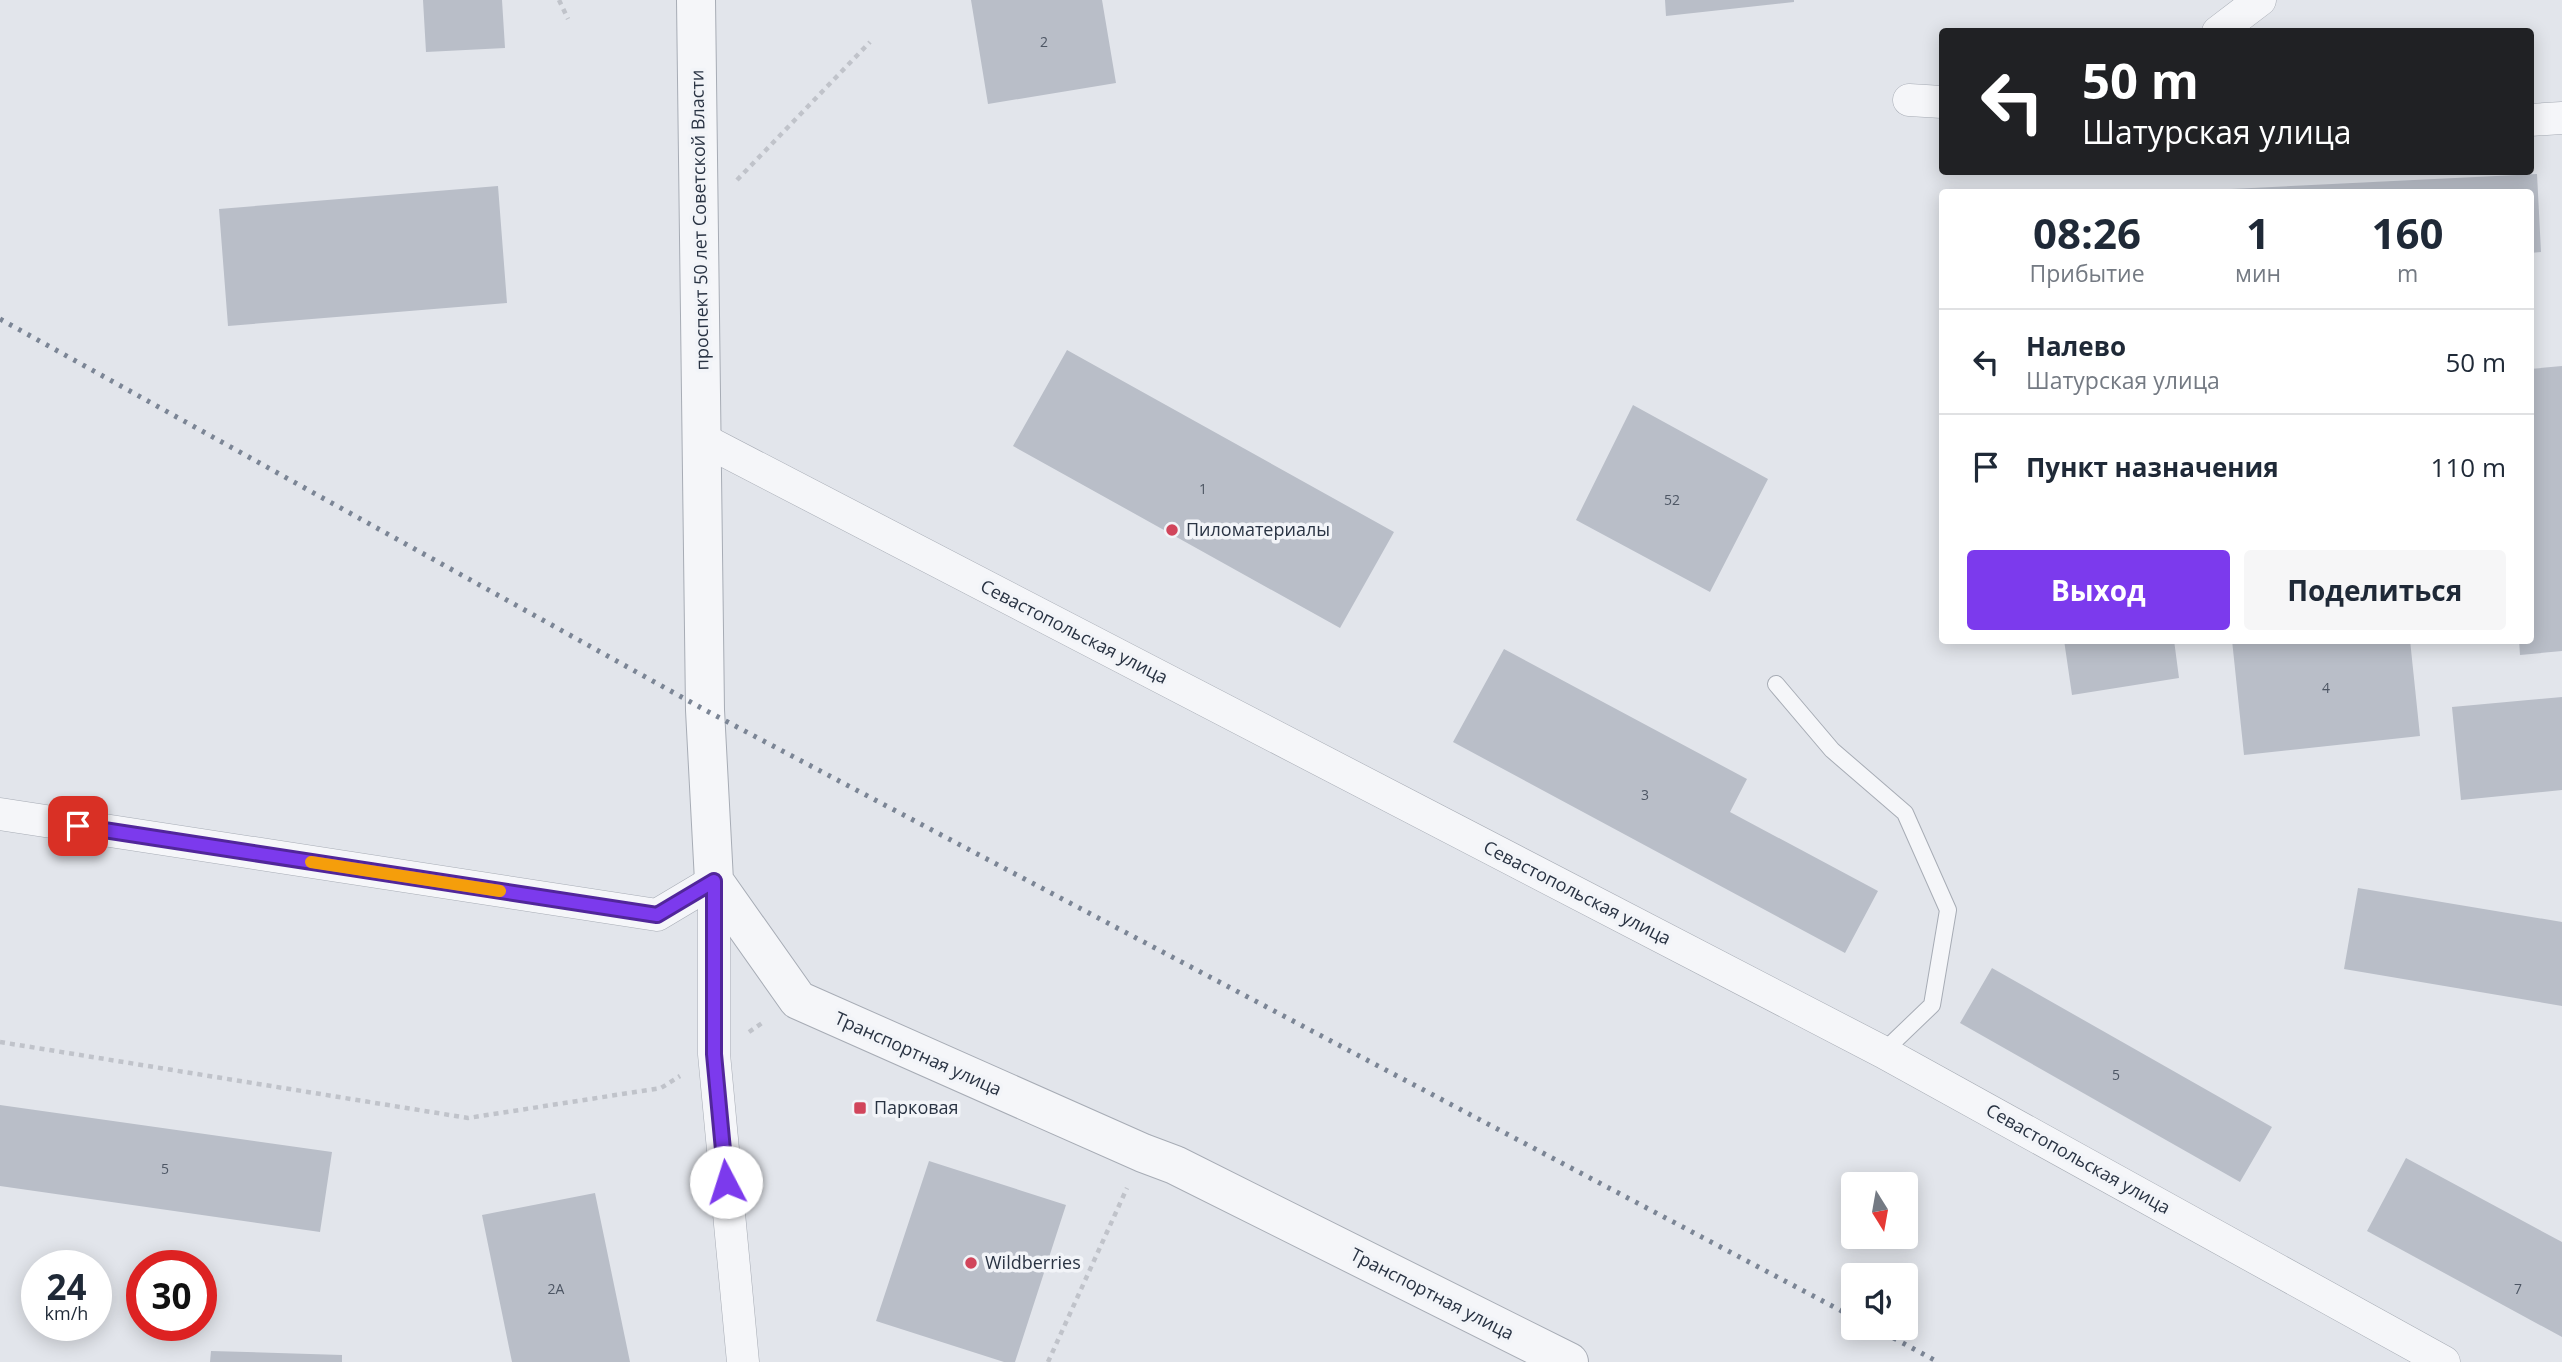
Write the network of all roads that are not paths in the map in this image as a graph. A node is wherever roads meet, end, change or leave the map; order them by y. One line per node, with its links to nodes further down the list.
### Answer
1 (696, 0): 6 (street, проспект 50 лет Советской Власти)
2 (2260, 0): 3 (street)
3 (2223, 28)
4 (1909, 100): 5 (street)
5 (1939, 102)
6 (702, 439): 9 (street); 10 (street, Севастопольская улица)
7 (1776, 684): 10 (lane)
8 (0, 814): 9 (street)
9 (714, 881): 11 (street); 12 (street, Транспортная улица)
10 (1883, 1052): 13 (street, Севастопольская улица)
11 (743, 1362)
12 (1569, 1362)
13 (2444, 1362)

